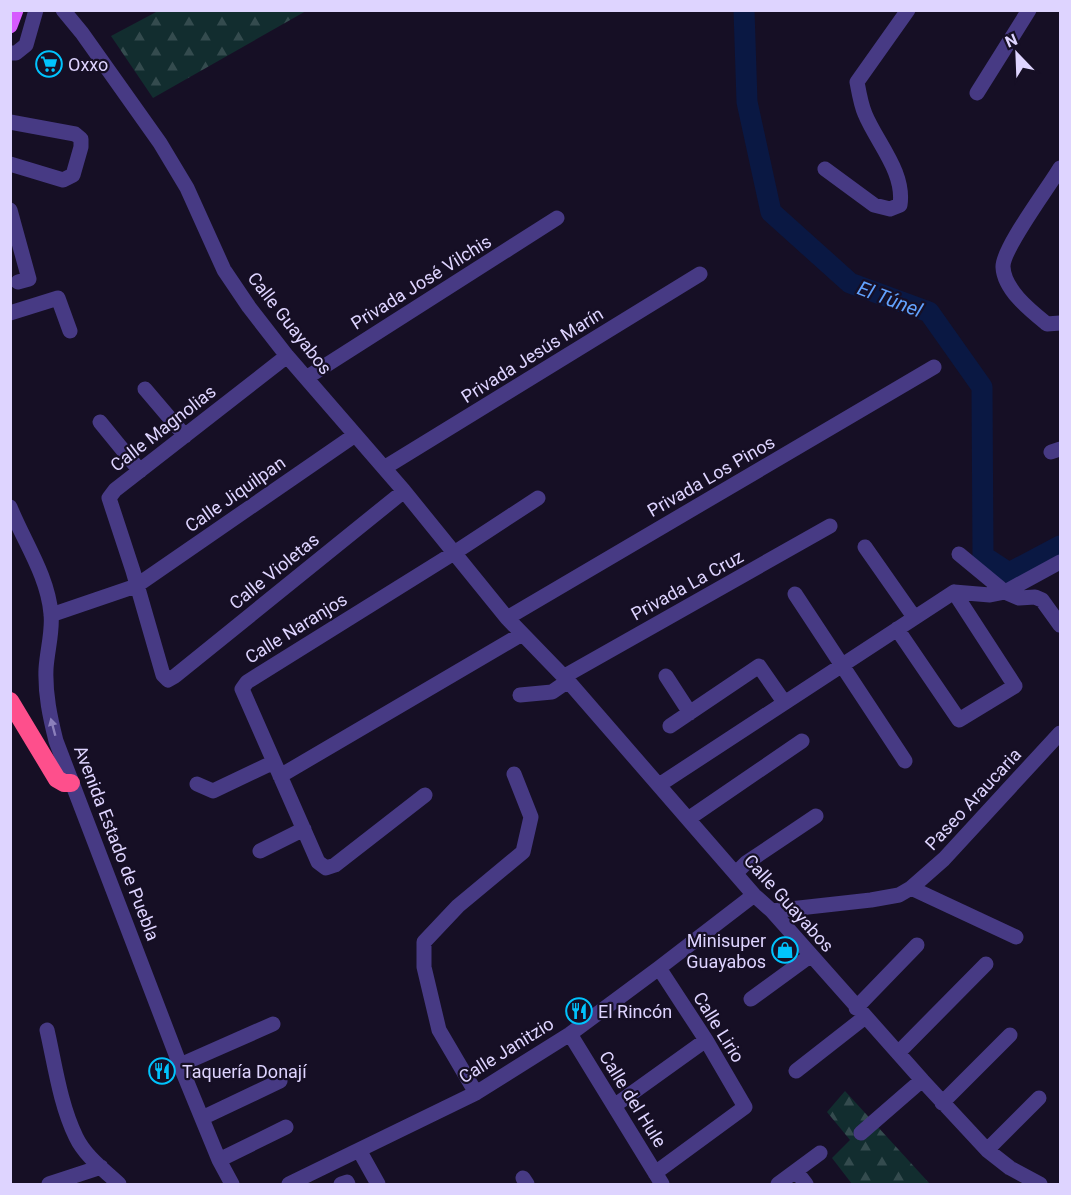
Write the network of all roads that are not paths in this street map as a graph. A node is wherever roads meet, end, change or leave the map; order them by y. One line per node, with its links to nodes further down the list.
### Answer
1 (16, 10): 6 (main road)
2 (36, 10): 7 (street)
3 (63, 10): 20 (street, Calle Guayabos)
4 (908, 10): 12 (street)
5 (1029, 10): 8 (street)
6 (10, 26)
7 (10, 53)
8 (977, 93)
9 (10, 122): 10 (street)
10 (10, 164)
11 (1060, 168): 18 (street)
12 (825, 169)
13 (10, 210): 16 (street)
14 (557, 218): 22 (street, Privada José Vilchis)
15 (700, 274): 27 (street, Privada Jesús Marín)
16 (18, 282)
17 (10, 313): 19 (street)
18 (1060, 323)
19 (70, 331)
20 (287, 356): 22 (street, Calle Guayabos); 26 (street, Calle Magnolias)
21 (934, 367): 43 (street, Privada Los Pinos)
22 (306, 378): 25 (street, Calle Guayabos)
23 (145, 389): 26 (street)
24 (100, 422): 28 (street)
25 (355, 435): 27 (street, Calle Guayabos); 37 (street, Calle Jiquilpan)
26 (185, 436): 28 (street, Calle Magnolias)
27 (384, 468): 29 (street, Calle Guayabos)
28 (140, 471): 37 (street, Calle Magnolias)
29 (404, 491): 34 (street, Calle Guayabos); 37 (street, Calle Violetas)
30 (538, 498): 34 (street)
31 (10, 507): 41 (street, Avenida Estado de Puebla)
32 (830, 526): 49 (street, Privada La Cruz)
33 (866, 547): 42 (street)
34 (454, 554): 43 (street, Calle Guayabos); 58 (street, Calle Naranjos)
35 (960, 554): 39 (street)
36 (1060, 562): 39 (street)
37 (136, 586): 41 (street, Calle Jiquilpan)
38 (954, 592): 39 (street); 42 (street); 45 (street)
39 (1005, 592): 44 (street)
40 (795, 594): 47 (street)
41 (51, 615): 60 (street, Avenida Estado de Puebla, one-way to 41)
42 (914, 617): 45 (street)
43 (507, 618): 46 (street, Calle Guayabos)
44 (1060, 625)
45 (897, 629): 47 (street)
46 (522, 634): 49 (street, Calle Guayabos); 58 (street)
47 (842, 666): 52 (street); 57 (street)
48 (666, 676): 53 (street)
49 (565, 679): 50 (street, Privada La Cruz); 62 (street, Calle Guayabos)
50 (520, 695)
51 (10, 701): 60 (highway)
52 (784, 702): 53 (street); 62 (street)
53 (690, 713): 54 (street)
54 (670, 726)
55 (1060, 734): 69 (street, Paseo Araucaria)
56 (802, 741): 65 (street)
57 (905, 761)
58 (277, 769): 61 (street); 66 (street)
59 (514, 774): 89 (street)
60 (71, 783): 85 (street, Avenida Estado de Puebla)
61 (197, 784)
62 (659, 785): 65 (street, Calle Guayabos)
63 (425, 795): 66 (street)
64 (816, 816): 68 (street)
65 (688, 819): 68 (street, Calle Guayabos)
66 (304, 829): 67 (street)
67 (260, 852)
68 (736, 873): 70 (street, Calle Guayabos)
69 (911, 888): 71 (street); 72 (street)
70 (754, 895): 71 (street, Calle Guayabos); 76 (street, Calle Janitzio)
71 (772, 911): 74 (street, Calle Guayabos)
72 (1016, 937)
73 (917, 945): 78 (street)
74 (810, 956): 77 (street); 78 (street, Calle Guayabos)
75 (986, 964): 84 (street)
76 (659, 968): 81 (street, Calle Janitzio); 83 (street, Calle Lirio)
77 (751, 999)
78 (861, 1013): 84 (street, Calle Guayabos); 86 (street)
79 (273, 1024): 85 (street)
80 (47, 1030): 100 (street)
81 (570, 1034): 89 (street, Calle Janitzio); 92 (street, Calle del Hule)
82 (1010, 1035): 91 (street)
83 (706, 1040): 92 (street); 102 (street, Calle Lirio)
84 (898, 1053): 87 (street, Calle Guayabos)
85 (180, 1065): 93 (street, Avenida Estado de Puebla)
86 (796, 1071)
87 (922, 1080): 91 (street, Calle Guayabos); 95 (street)
88 (280, 1081): 93 (street)
89 (476, 1093): 96 (street, Calle Janitzio)
90 (1039, 1098): 97 (street)
91 (942, 1103): 97 (street, Calle Guayabos)
92 (614, 1106): 102 (street, Calle del Hule)
93 (202, 1118): 99 (street, Avenida Estado de Puebla)
94 (286, 1127): 99 (street)
95 (861, 1133)
96 (359, 1150): 106 (street, Calle Janitzio); 109 (street)
97 (987, 1150): 112 (street, Calle Guayabos)
98 (820, 1153): 101 (street)
99 (219, 1160): 105 (street, Avenida Estado de Puebla)
100 (101, 1167): 103 (street); 104 (street)
101 (796, 1171): 110 (street); 111 (street)
102 (659, 1179)
103 (49, 1185)
104 (119, 1185)
105 (232, 1185)
106 (289, 1185)
107 (341, 1185): 108 (street)
108 (348, 1185)
109 (378, 1185)
110 (778, 1185)
111 (806, 1185)
112 (1040, 1185)

